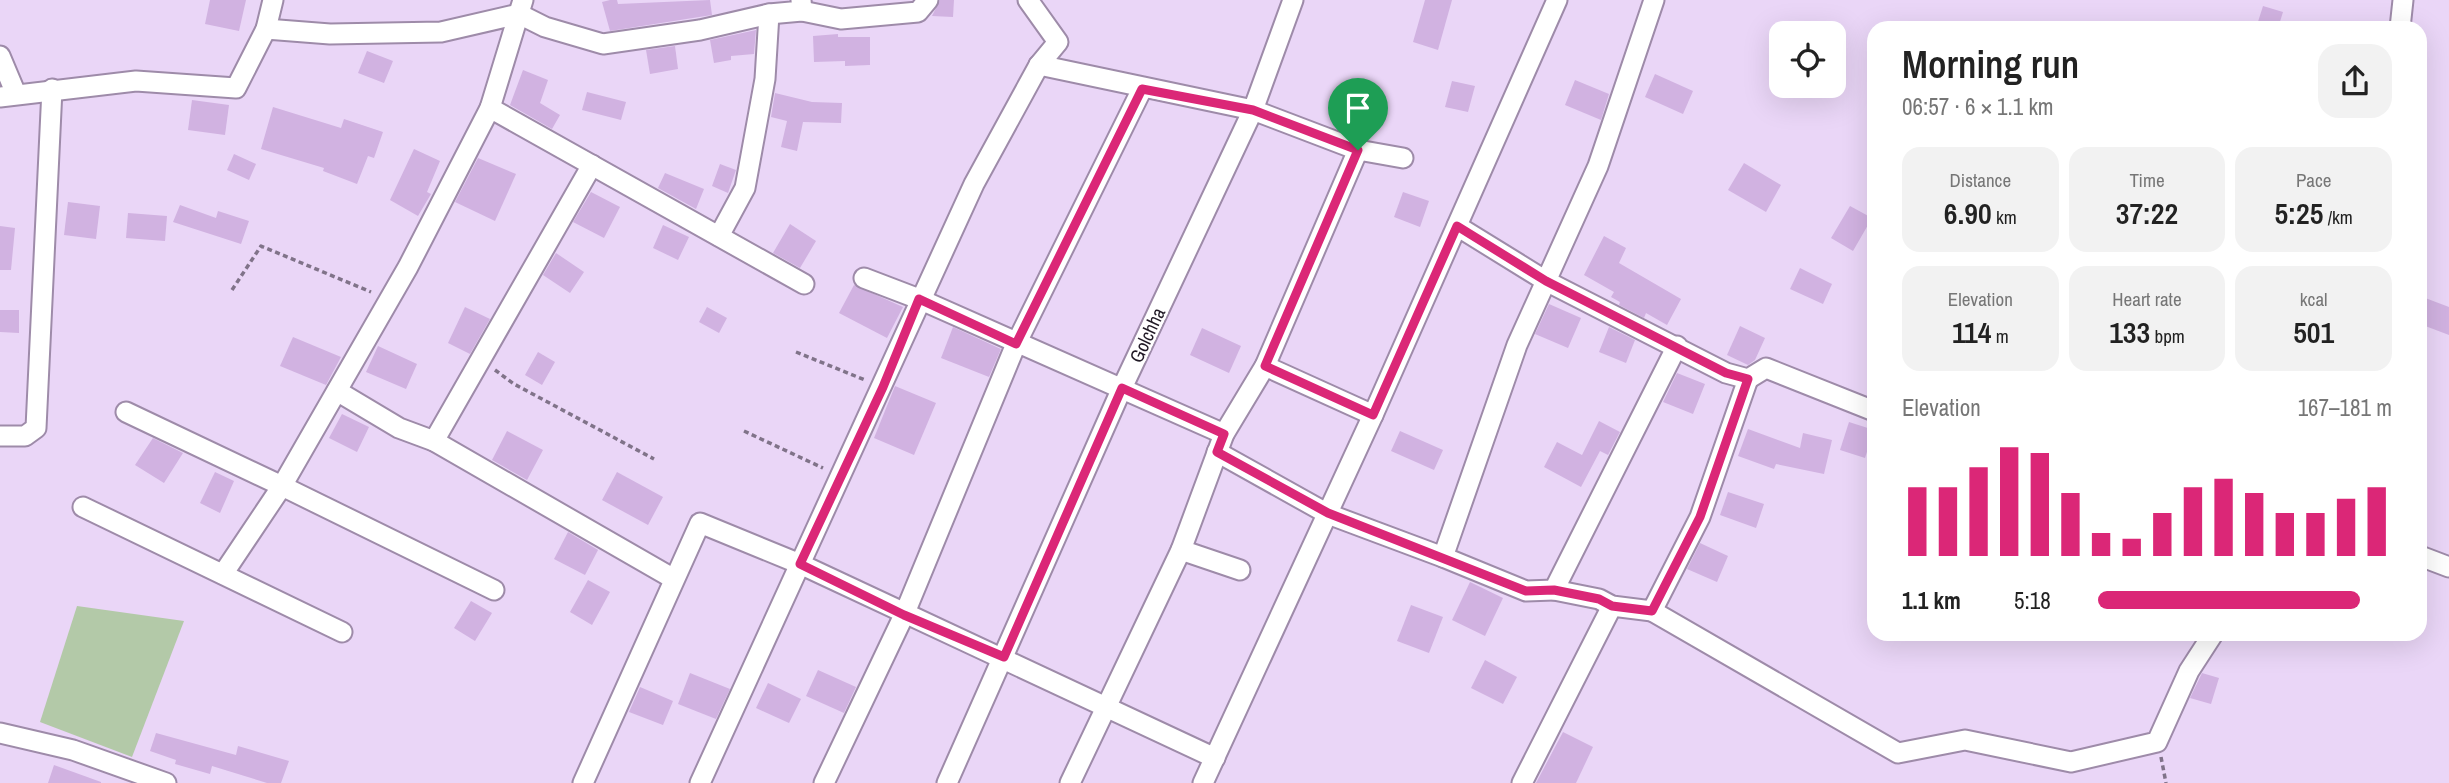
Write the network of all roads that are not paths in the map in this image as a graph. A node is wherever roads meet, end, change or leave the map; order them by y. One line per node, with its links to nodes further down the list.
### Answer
1 (273, 0): 12 (street)
2 (928, 0): 8 (street)
3 (1028, 0): 14 (street)
4 (1293, 0): 19 (street, Golchha)
5 (1557, 0): 23 (street)
6 (1654, 0): 26 (street)
7 (2403, 0): 11 (street)
8 (801, 6): 10 (street)
9 (521, 7): 10 (street); 12 (street); 18 (street)
10 (769, 14): 24 (street)
11 (2401, 21)
12 (266, 29): 15 (street)
13 (0, 57): 17 (street)
14 (1039, 65): 16 (street); 28 (street)
15 (52, 89): 17 (street); 38 (street)
16 (1142, 89): 19 (street); 29 (street)
17 (8, 96)
18 (490, 108): 22 (street); 34 (street)
19 (1253, 110): 20 (street); 33 (street, Golchha)
20 (1358, 150): 21 (street); 31 (street)
21 (1403, 158)
22 (592, 165): 24 (street); 39 (street)
23 (1457, 226): 26 (street); 37 (street)
24 (719, 236): 27 (street)
25 (864, 278): 28 (street)
26 (1546, 281): 30 (street); 45 (street)
27 (804, 284)
28 (919, 299): 29 (street); 47 (street)
29 (1016, 344): 33 (street); 56 (street)
30 (1677, 346): 32 (street); 53 (street)
31 (1265, 366): 37 (street); 40 (street)
32 (1748, 379): 35 (street); 55 (street)
33 (1122, 388): 40 (street); 59 (street, Golchha)
34 (337, 391): 39 (street); 41 (street)
35 (1867, 408)
36 (127, 412): 41 (street)
37 (1373, 415): 43 (street)
38 (0, 436)
39 (434, 442): 51 (street)
40 (1221, 443): 43 (street); 44 (street)
41 (282, 486): 50 (street); 52 (street)
42 (83, 507): 50 (street)
43 (1328, 513): 45 (street); 62 (street)
44 (1181, 550): 49 (street); 60 (street)
45 (1443, 557): 53 (street)
46 (2427, 559): 48 (street)
47 (800, 564): 51 (street); 56 (street); 66 (street)
48 (2449, 567)
49 (1240, 570)
50 (223, 574): 57 (street)
51 (674, 579): 65 (street)
52 (494, 590)
53 (1554, 590): 54 (street)
54 (1612, 606): 55 (street); 70 (street)
55 (1652, 611): 58 (street)
56 (904, 615): 59 (street); 67 (street)
57 (342, 632)
58 (2208, 641)
59 (1004, 657): 60 (street); 68 (street, Golchha)
60 (1106, 708): 62 (street); 69 (street)
61 (0, 733): 64 (street)
62 (1215, 758): 63 (street)
63 (1210, 781)
64 (166, 783)
65 (583, 783)
66 (700, 783)
67 (824, 783)
68 (947, 783)
69 (1070, 783)
70 (1522, 783)

